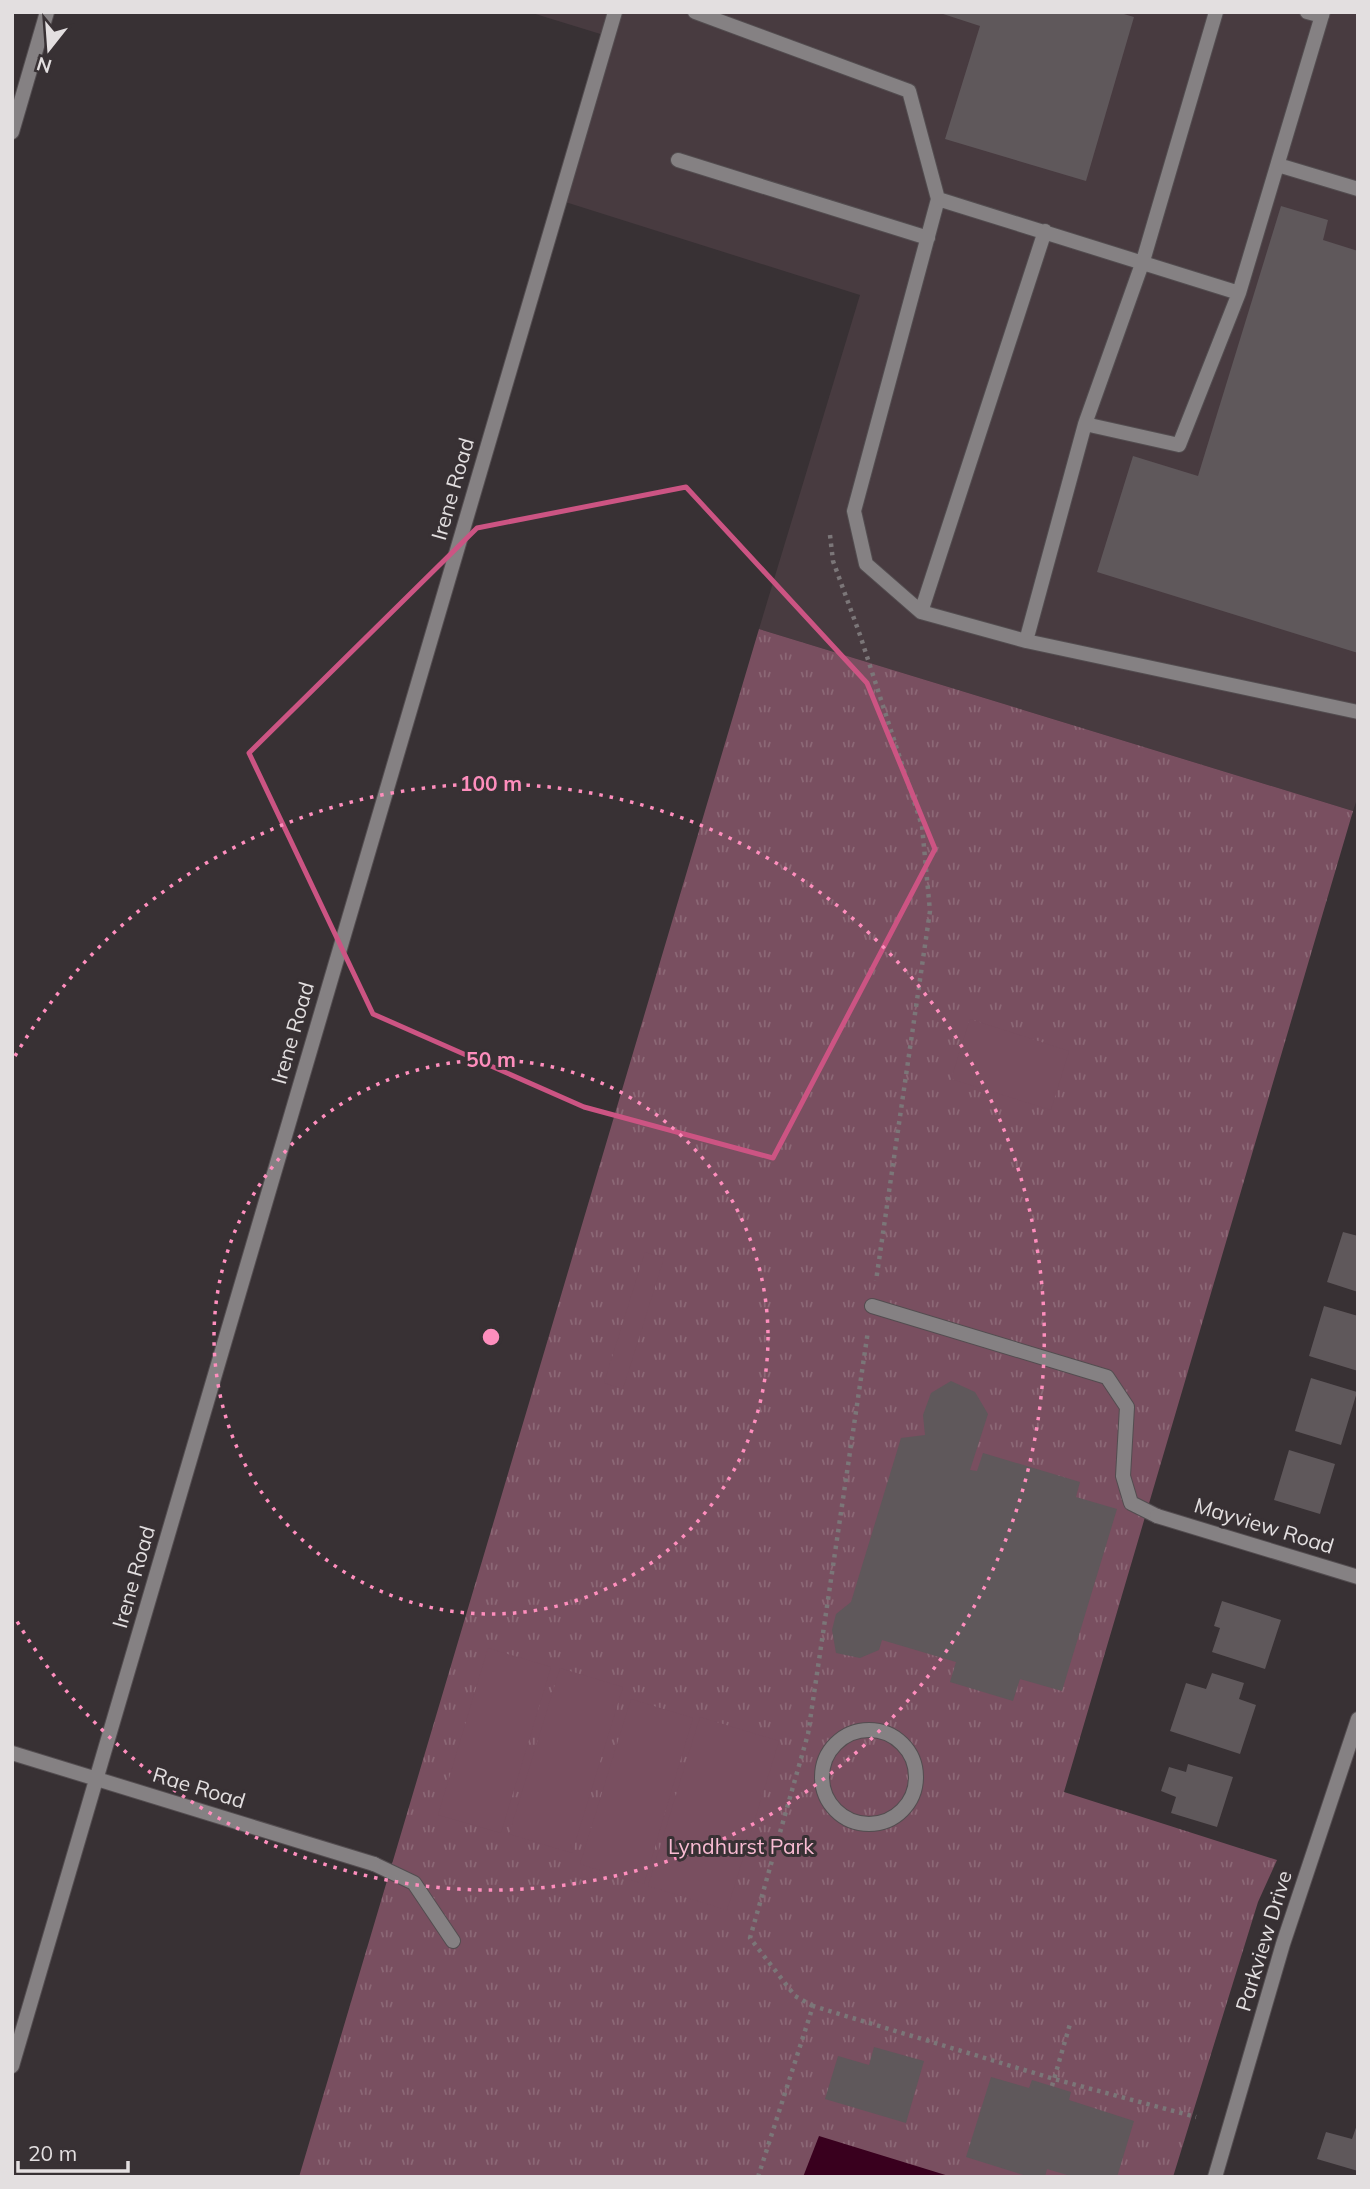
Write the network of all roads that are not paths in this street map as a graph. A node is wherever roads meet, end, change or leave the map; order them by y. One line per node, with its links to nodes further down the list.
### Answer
1 (47, 12): 7 (street)
2 (615, 12): 25 (street, Irene Road)
3 (695, 12): 11 (street)
4 (1216, 12): 14 (street)
5 (1307, 12): 6 (street)
6 (1323, 14): 9 (street)
7 (12, 132)
8 (678, 160): 13 (street)
9 (1278, 166): 10 (street); 15 (street)
10 (1358, 189)
11 (939, 199): 12 (street); 13 (street)
12 (1045, 231): 14 (street); 17 (street)
13 (928, 238): 17 (street)
14 (1143, 261): 15 (street); 16 (street)
15 (1239, 293): 16 (street)
16 (1085, 424): 18 (street)
17 (921, 612): 18 (street)
18 (1026, 641): 19 (street)
19 (1358, 712)
20 (872, 1306): 21 (street, Mayview Road)
21 (1358, 1577)
22 (1358, 1719): 28 (street, Parkview Drive)
23 (866, 1729): 23 (street)
24 (12, 1753): 25 (street, Rae Road)
25 (96, 1779): 26 (street, Rae Road); 27 (street, Irene Road)
26 (453, 1941)
27 (12, 2066)
28 (1215, 2177)

